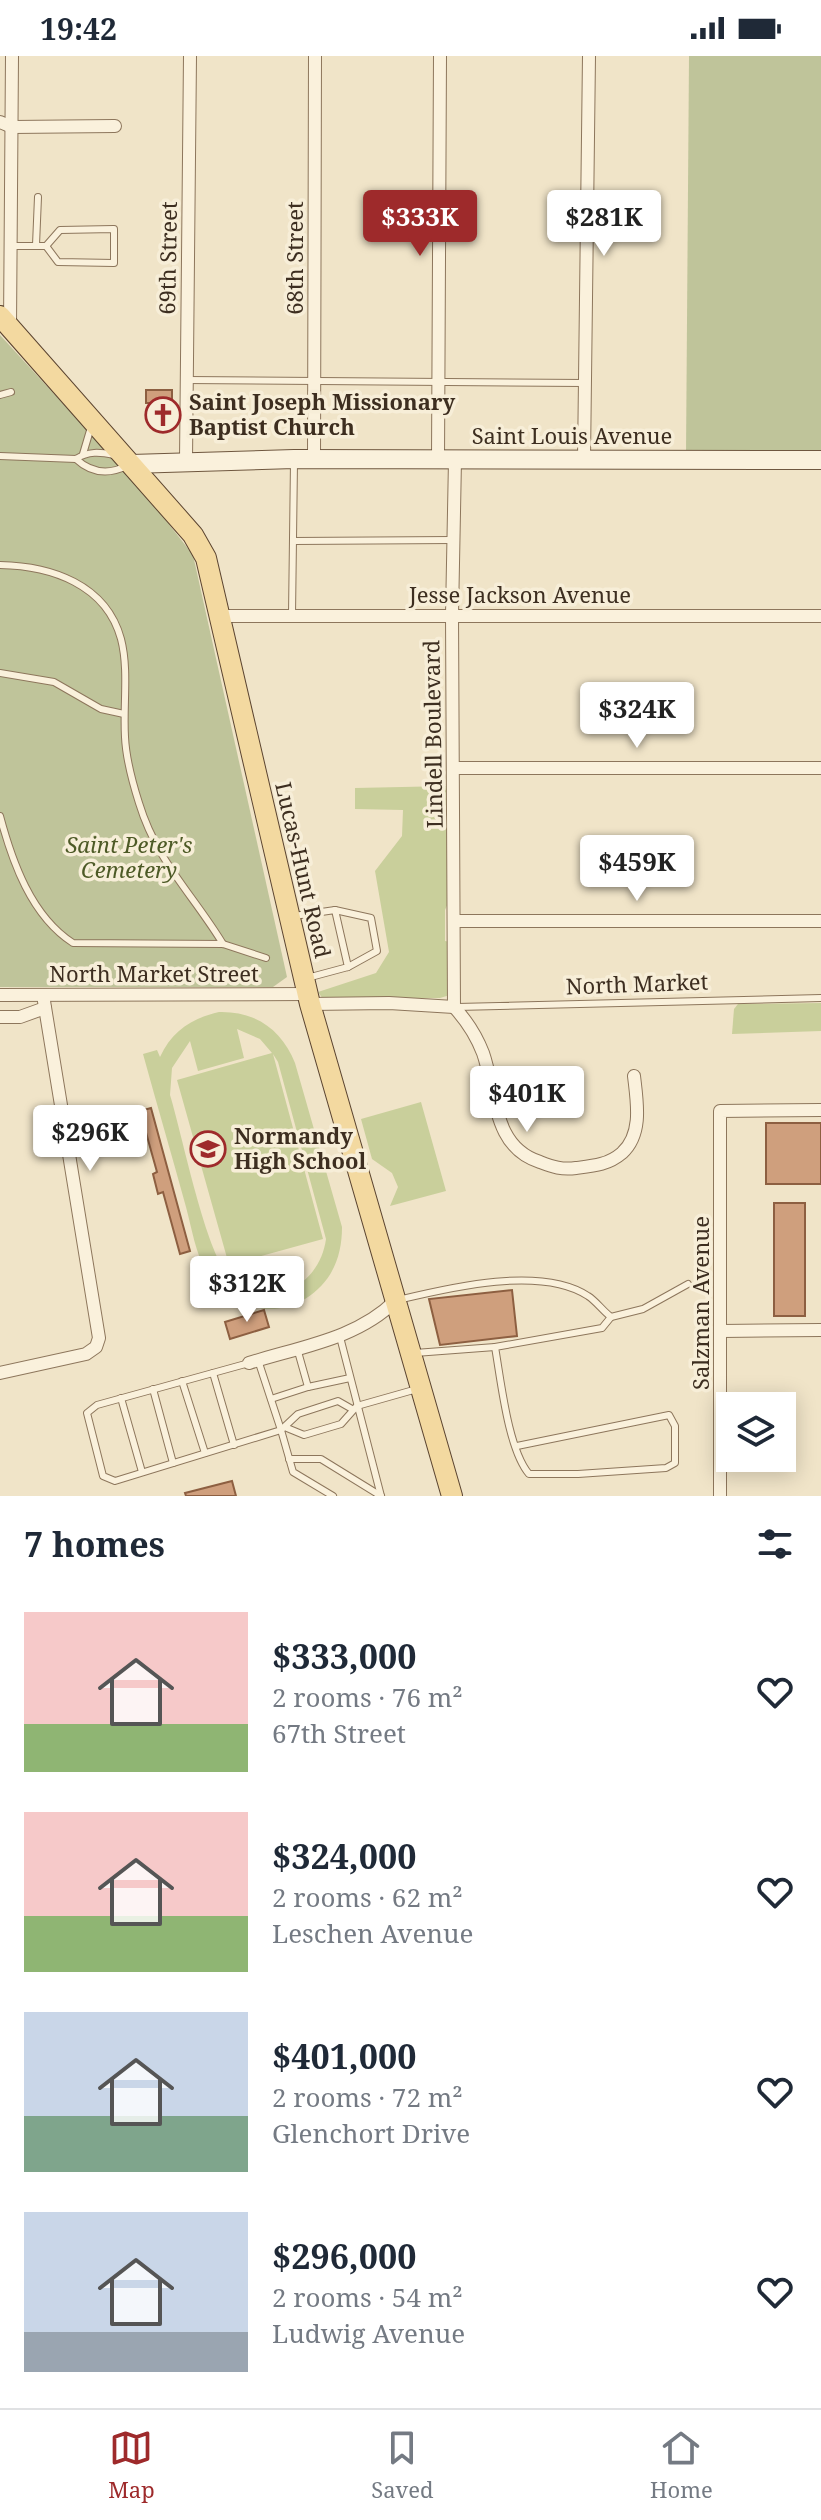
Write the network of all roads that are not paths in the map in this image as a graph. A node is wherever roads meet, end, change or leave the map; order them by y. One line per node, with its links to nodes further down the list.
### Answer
1 (12, 56): 6 (street)
2 (190, 56): 14 (street, 69th Street)
3 (315, 56): 16 (street, 68th Street)
4 (440, 56): 15 (street, Lindell Boulevard)
5 (589, 56): 17 (street)
6 (6, 124): 7 (street); 9 (street)
7 (115, 126)
8 (38, 197): 10 (lane)
9 (6, 198): 11 (street)
10 (36, 245): 11 (lane); 12 (lane)
11 (11, 246): 13 (street)
12 (46, 246): 12 (lane)
13 (5, 320): 20 (main road, Lucas-Hunt Road)
14 (187, 380): 16 (lane); 26 (street, 69th Street)
15 (436, 381): 16 (lane); 17 (lane); 27 (street, Lindell Boulevard)
16 (315, 382): 25 (street, 68th Street)
17 (585, 383): 28 (street)
18 (11, 392): 19 (lane)
19 (0, 395)
20 (89, 415): 21 (lane); 30 (main road, Lucas-Hunt Road)
21 (83, 454): 23 (lane); 30 (lane)
22 (0, 456): 23 (lane)
23 (76, 459): 30 (lane)
24 (294, 459): 25 (street, Saint Louis Avenue); 26 (street, Saint Louis Avenue); 32 (lane)
25 (314, 459): 27 (street, Saint Louis Avenue)
26 (186, 460): 30 (street, Saint Louis Avenue)
27 (446, 460): 28 (street, Saint Louis Avenue); 31 (street, Lindell Boulevard)
28 (584, 460): 29 (street, Saint Louis Avenue)
29 (821, 460)
30 (131, 464): 36 (main road, Lucas-Hunt Road)
31 (454, 540): 32 (lane); 35 (street, Lindell Boulevard)
32 (293, 541): 34 (lane)
33 (0, 565): 39 (lane)
34 (292, 615): 35 (street, Jesse Jackson Avenue); 36 (street, Jesse Jackson Avenue)
35 (452, 615): 37 (street, Jesse Jackson Avenue); 40 (street, Lindell Boulevard)
36 (220, 616): 45 (main road, Lucas-Hunt Road)
37 (821, 616)
38 (0, 673): 39 (lane)
39 (124, 714): 48 (lane)
40 (454, 768): 41 (street); 46 (street, Lindell Boulevard)
41 (821, 768)
42 (0, 816): 43 (lane)
43 (2, 837): 48 (lane)
44 (335, 910): 45 (lane); 50 (lane); 50 (lane)
45 (289, 916): 51 (main road, Lucas-Hunt Road)
46 (454, 921): 47 (street); 55 (street, Lindell Boulevard)
47 (821, 921)
48 (223, 944): 49 (lane)
49 (266, 958)
50 (348, 967): 51 (lane)
51 (307, 993): 54 (street, North Market Street); 55 (street, North Market Street); 60 (main road, Lucas-Hunt Road)
52 (0, 995): 54 (street, North Market Street)
53 (821, 998): 55 (lane, North Market)
54 (44, 1002): 56 (street); 69 (street)
55 (454, 1007): 57 (street)
56 (0, 1017)
57 (634, 1076)
58 (821, 1110): 63 (street, Salzman Avenue)
59 (688, 1284): 61 (lane)
60 (395, 1301): 61 (lane); 64 (street); 67 (main road, Lucas-Hunt Road)
61 (611, 1317): 65 (lane)
62 (821, 1330): 63 (street)
63 (722, 1331): 89 (street, Salzman Avenue)
64 (339, 1335): 66 (street); 71 (lane)
65 (495, 1347): 67 (lane); 81 (lane)
66 (297, 1348): 68 (street); 73 (lane)
67 (410, 1353): 75 (main road, Lucas-Hunt Road)
68 (254, 1361): 70 (lane); 77 (lane)
69 (0, 1373)
70 (213, 1373): 72 (lane); 80 (lane)
71 (350, 1378): 73 (lane); 78 (lane)
72 (182, 1381): 74 (lane); 82 (lane)
73 (308, 1387): 77 (lane)
74 (153, 1389): 76 (lane); 84 (lane)
75 (420, 1389): 78 (lane); 88 (main road, Lucas-Hunt Road)
76 (121, 1398): 85 (lane); 85 (lane)
77 (271, 1399): 79 (lane)
78 (354, 1408): 79 (lane); 79 (lane); 87 (lane)
79 (284, 1429): 80 (lane); 83 (lane)
80 (234, 1445): 82 (lane)
81 (517, 1446): 81 (lane)
82 (205, 1453): 84 (lane)
83 (289, 1459): 86 (lane); 87 (lane)
84 (173, 1463): 85 (lane)
85 (142, 1472)
86 (333, 1496)
87 (381, 1496)
88 (452, 1496)
89 (720, 1496)

